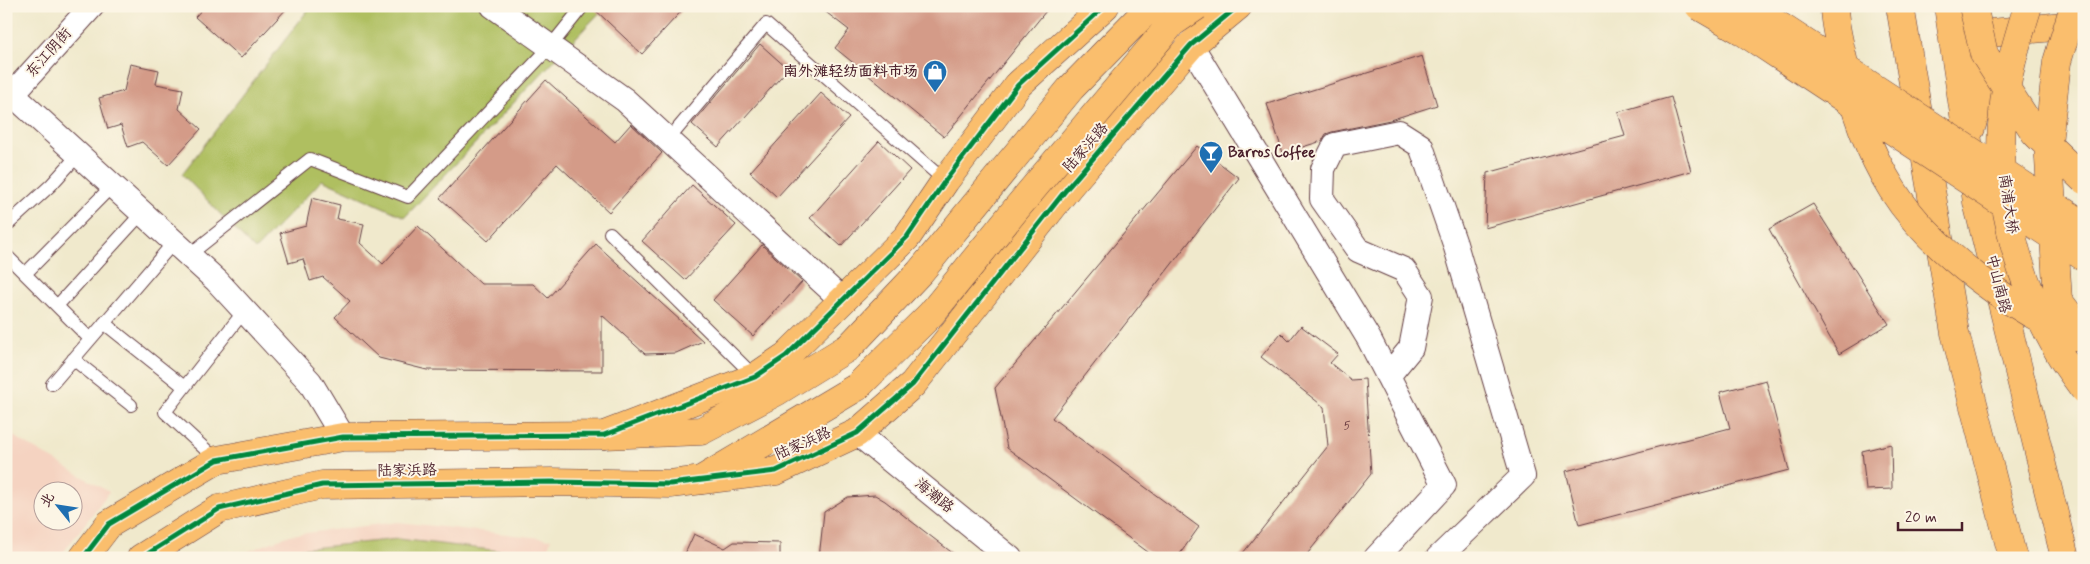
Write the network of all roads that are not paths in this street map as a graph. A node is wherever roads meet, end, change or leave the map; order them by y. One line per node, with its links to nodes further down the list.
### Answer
1 (92, 6): 22 (street, 东江阴街)
2 (493, 6): 21 (street)
3 (583, 6): 21 (lane)
4 (1104, 6): 27 (main road)
5 (1145, 6): 20 (street)
6 (1151, 6): 52 (main road, bridge)
7 (1197, 6): 55 (main road, bridge)
8 (1238, 6): 20 (main road, 陆家浜路)
9 (1699, 6): 35 (main road, bridge)
10 (1749, 6): 30 (main road, bridge)
11 (1834, 6): 43 (main road, bridge)
12 (1900, 6): 61 (main road)
13 (1948, 6): 23 (main road, 中山南路)
14 (1966, 6): 19 (main road)
15 (1973, 6): 26 (main road, bridge)
16 (2028, 6): 49 (main road, 南浦大桥, bridge)
17 (2074, 6): 41 (main road, bridge)
18 (2084, 24): 19 (main road)
19 (1981, 34): 23 (main road)
20 (1190, 45): 45 (street); 51 (main road, 陆家浜路)
21 (550, 47): 24 (street); 33 (lane)
22 (9, 97): 25 (street)
23 (1969, 136): 62 (main road, 中山南路)
24 (668, 140): 27 (lane); 37 (street)
25 (78, 155): 28 (street); 31 (lane)
26 (2084, 180)
27 (945, 181): 37 (main road)
28 (112, 186): 29 (street); 36 (lane)
29 (142, 213): 33 (street); 38 (lane)
30 (2084, 225)
31 (6, 226)
32 (610, 233): 46 (lane)
33 (181, 248): 39 (street); 40 (lane)
34 (6, 255): 36 (lane)
35 (2084, 258)
36 (25, 274): 38 (lane)
37 (842, 300): 46 (main road)
38 (57, 306): 42 (lane)
39 (245, 310): 48 (lane); 53 (street)
40 (104, 323): 42 (lane); 48 (lane)
41 (2084, 334)
42 (90, 339): 44 (lane)
43 (2084, 339)
44 (73, 359): 47 (lane); 50 (lane)
45 (1388, 376): 59 (street); 60 (street)
46 (754, 377): 52 (main road)
47 (52, 384)
48 (183, 386): 54 (lane)
49 (2084, 389)
50 (131, 406)
51 (857, 433): 55 (main road, 陆家浜路); 56 (street, 海潮路)
52 (604, 435): 53 (main road)
53 (343, 436): 54 (main road)
54 (217, 460): 57 (main road)
55 (702, 480): 58 (main road, 陆家浜路)
56 (1006, 557)
57 (83, 558)
58 (142, 558)
59 (1376, 558)
60 (1438, 558)
61 (2013, 558)
62 (2065, 558)

